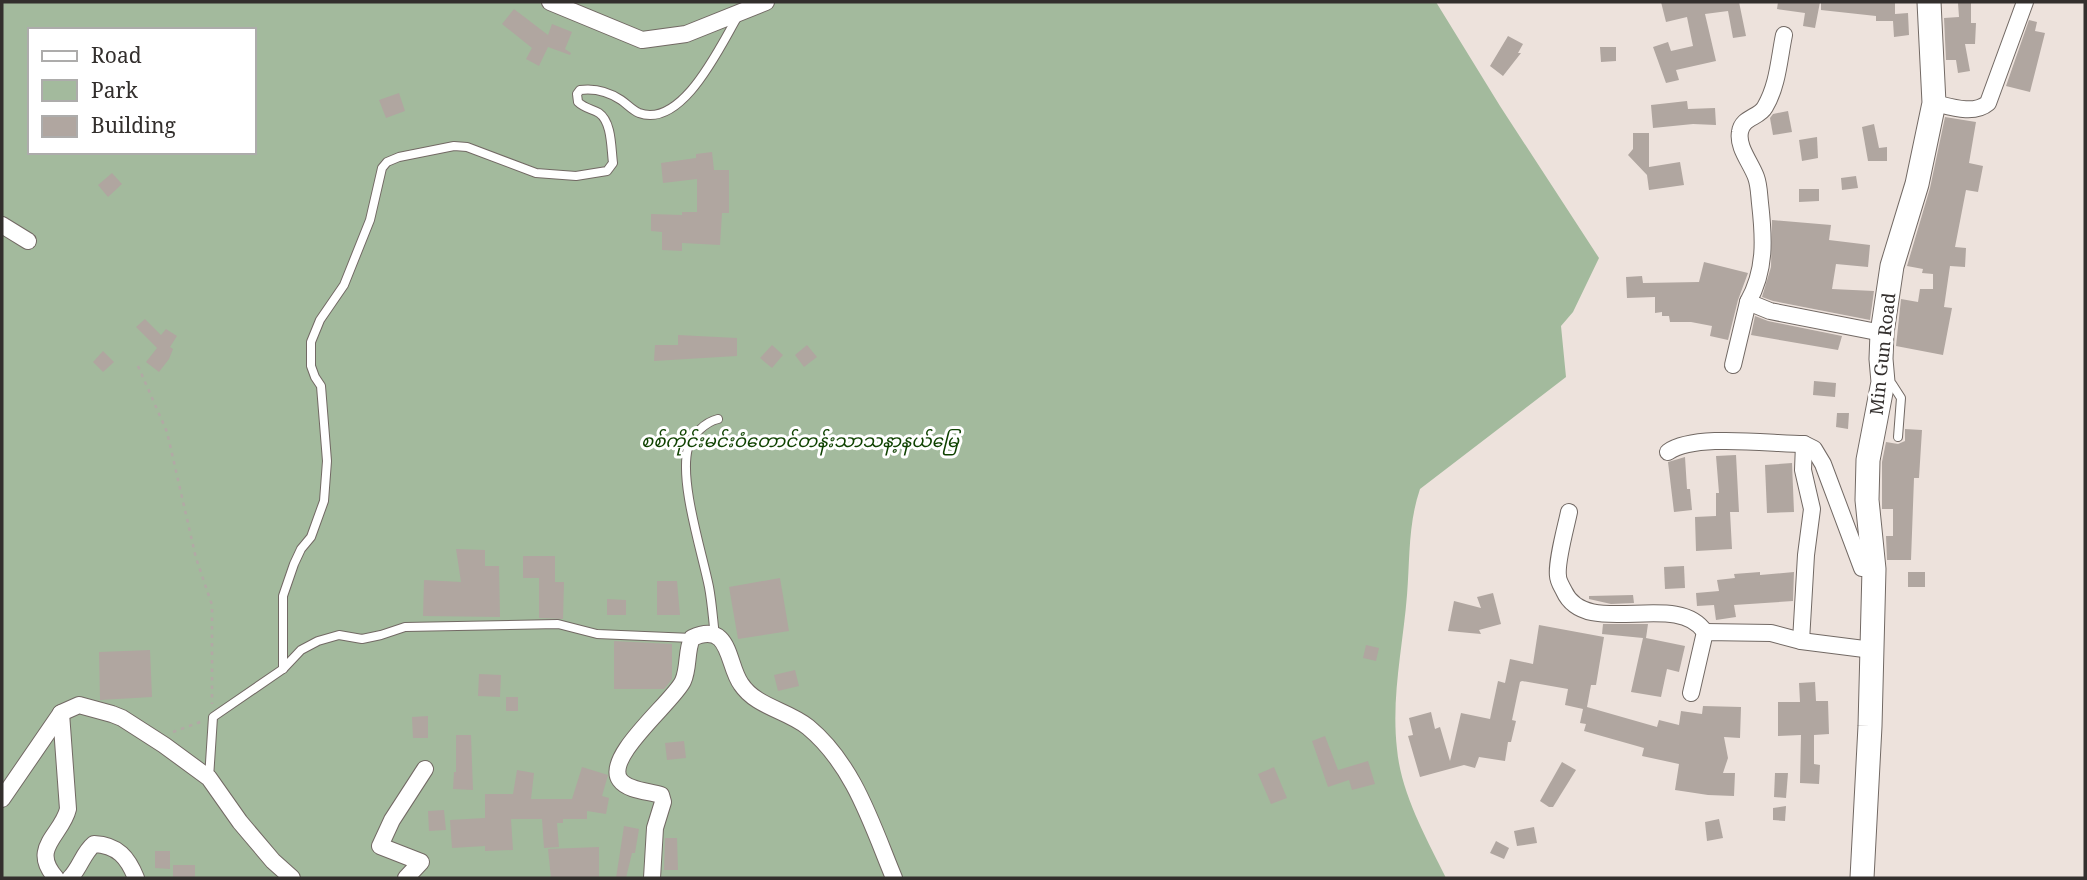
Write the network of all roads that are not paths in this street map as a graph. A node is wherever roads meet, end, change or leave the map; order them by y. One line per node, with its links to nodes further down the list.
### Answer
1 (550, 2): 5 (street)
2 (766, 2): 5 (street)
3 (1929, 2): 7 (street, Min Gun Road)
4 (2025, 2): 7 (street)
5 (739, 13): 25 (lane)
6 (1784, 35): 10 (street)
7 (1934, 103): 11 (street, Min Gun Road)
8 (2, 225): 9 (street)
9 (28, 241)
10 (1748, 302): 11 (street); 12 (street)
11 (1882, 332): 13 (street, Min Gun Road)
12 (1733, 365)
13 (1883, 382): 15 (lane); 19 (street, Min Gun Road)
14 (718, 419): 21 (lane)
15 (1898, 437)
16 (1804, 444): 17 (street); 19 (street); 23 (street)
17 (1668, 452)
18 (1569, 512): 20 (street)
19 (1874, 569): 24 (street, Min Gun Road)
20 (1705, 632): 23 (street); 26 (street)
21 (715, 636): 22 (street); 37 (street)
22 (692, 638): 25 (lane); 36 (street)
23 (1801, 641): 24 (street)
24 (1872, 650): 38 (street, Min Gun Road)
25 (284, 668): 29 (lane)
26 (1691, 693)
27 (61, 713): 29 (street); 30 (street); 31 (street)
28 (425, 769): 35 (street)
29 (209, 778): 34 (street)
30 (2, 799)
31 (57, 878)
32 (70, 878): 33 (street)
33 (136, 878)
34 (292, 878)
35 (405, 878)
36 (652, 878)
37 (894, 878)
38 (1862, 878)

